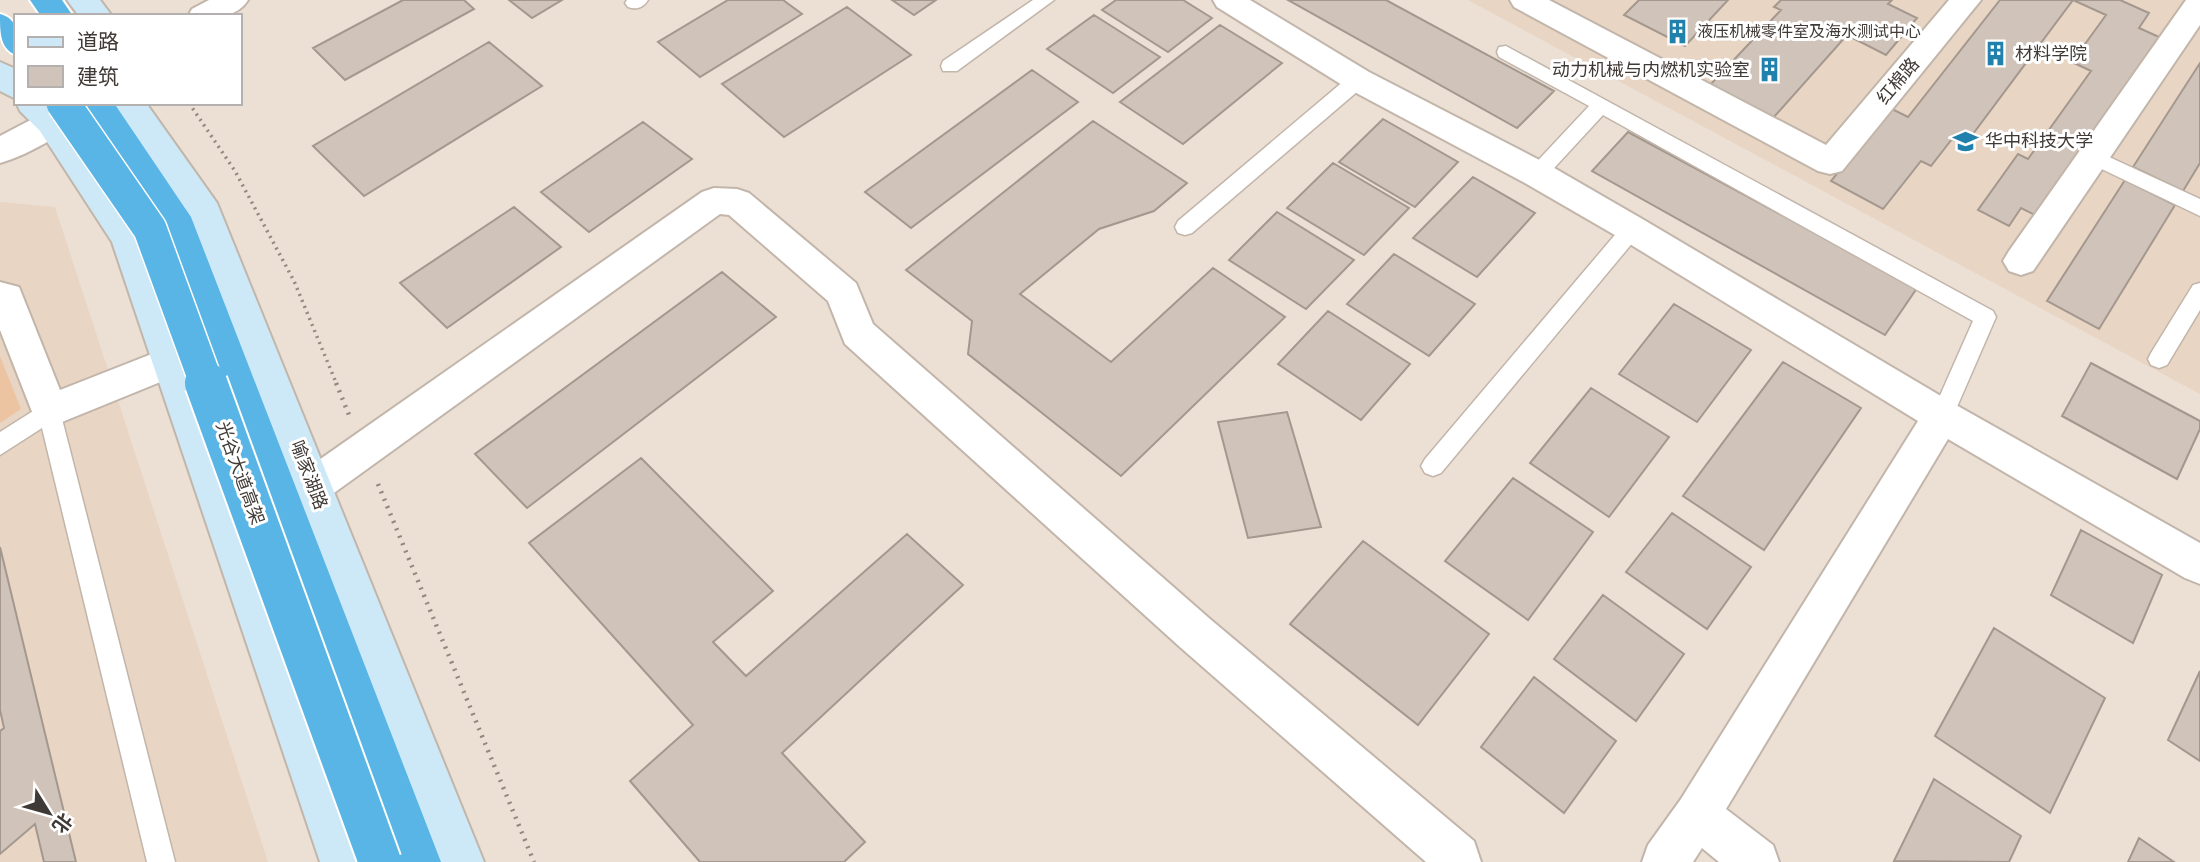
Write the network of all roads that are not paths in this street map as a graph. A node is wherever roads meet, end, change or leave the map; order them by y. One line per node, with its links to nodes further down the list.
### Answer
1 (45, 0): 9 (highway)
2 (82, 0): 10 (main road)
3 (233, 0): 11 (street)
4 (1045, 0): 15 (lane)
5 (1228, 0): 17 (street)
6 (1525, 0): 7 (street, 红棉路)
7 (1966, 0)
8 (2200, 2): 24 (street)
9 (56, 14)
10 (95, 14)
11 (207, 14)
12 (0, 24): 13 (highway)
13 (14, 42)
14 (1506, 51): 21 (lane)
15 (950, 66)
16 (0, 73): 18 (main road)
17 (1357, 80): 25 (street); 27 (lane)
18 (14, 86)
19 (99, 105): 44 (highway, 光谷大道高架)
20 (129, 105): 38 (main road, 喻家湖路)
21 (1601, 105): 25 (lane); 35 (lane)
22 (55, 108): 23 (street); 33 (main road); 43 (highway, 光谷大道高架, bridge)
23 (0, 151)
24 (2094, 157): 26 (lane); 29 (street)
25 (1537, 174): 28 (street)
26 (2200, 208)
27 (1185, 227)
28 (1632, 229): 35 (street); 37 (lane)
29 (2021, 261)
30 (2200, 291): 32 (lane)
31 (0, 296): 34 (street)
32 (2159, 359)
33 (172, 361): 34 (street); 42 (main road)
34 (48, 411): 36 (lane); 41 (lane)
35 (1942, 416): 39 (street); 40 (street)
36 (0, 445)
37 (1433, 466)
38 (313, 486): 45 (main road, 喻家湖路); 46 (street)
39 (2200, 565)
40 (1697, 815): 47 (street); 48 (street)
41 (161, 862)
42 (343, 862)
43 (380, 862)
44 (418, 862)
45 (461, 862)
46 (1458, 862)
47 (1665, 862)
48 (1756, 862)

